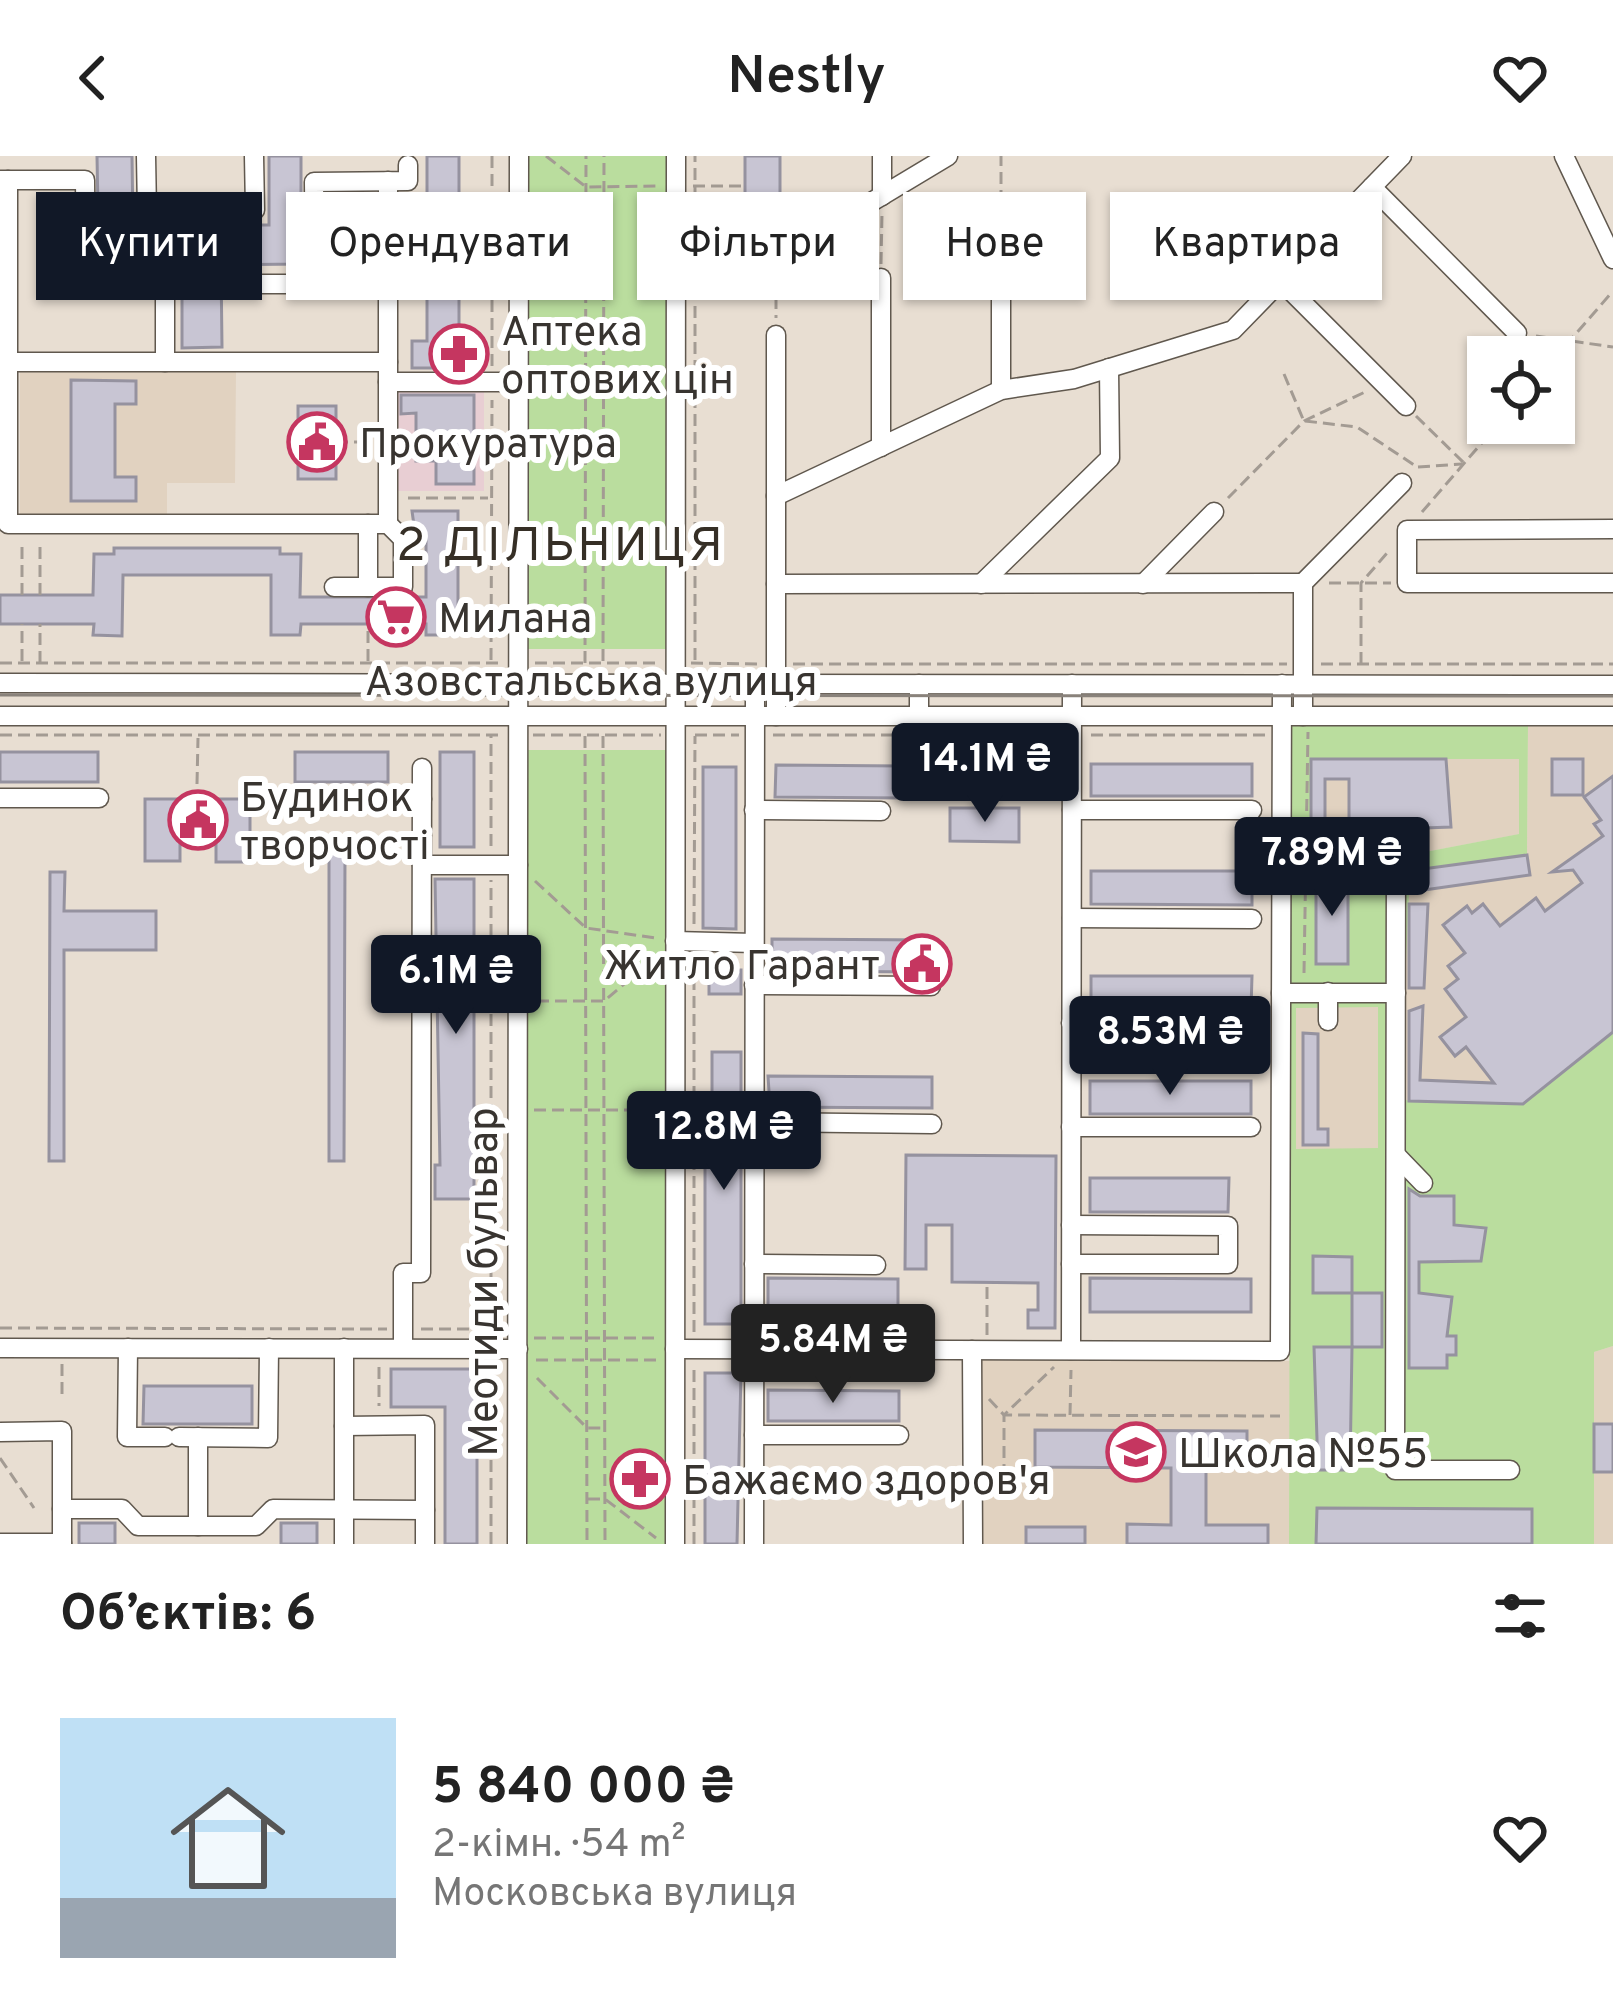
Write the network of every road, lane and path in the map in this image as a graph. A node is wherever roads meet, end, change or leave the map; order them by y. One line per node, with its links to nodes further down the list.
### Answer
1 (146, 156): 2 (street)
2 (254, 156)
3 (492, 156): 51 (path)
4 (518, 156): 52 (street, Меотиди бульвар)
5 (546, 156): 20 (path)
6 (586, 156): 20 (path)
7 (604, 156): 21 (path)
8 (676, 156): 18 (street)
9 (695, 156): 18 (path)
10 (882, 156): 27 (street)
11 (948, 156): 27 (street)
12 (1001, 156): 25 (path)
13 (1402, 156): 22 (street)
14 (1564, 156): 30 (street)
15 (408, 165): 17 (street)
16 (4, 180): 46 (street); 47 (street)
17 (388, 181): 32 (street); 49 (street)
18 (685, 186): 19 (path); 21 (path); 23 (street); 24 (path)
19 (745, 186)
20 (586, 187): 21 (path); 91 (path)
21 (604, 187): 92 (path)
22 (1372, 187): 26 (street); 40 (street)
23 (685, 192)
24 (685, 192)
25 (1001, 192)
26 (1367, 192)
27 (882, 196): 28 (path); 29 (street); 31 (path)
28 (903, 196)
29 (879, 198)
30 (1613, 259)
31 (881, 278): 61 (street)
32 (262, 284)
33 (1613, 291): 43 (path)
34 (685, 300): 97 (street)
35 (685, 300): 97 (path)
36 (776, 300): 41 (path)
37 (1001, 300): 55 (street)
38 (1262, 300): 48 (street)
39 (1300, 300): 53 (street)
40 (1517, 333): 42 (path)
41 (776, 335): 64 (street)
42 (1540, 336)
43 (1574, 336)
44 (1575, 341): 45 (path)
45 (1613, 347)
46 (8, 362): 47 (street); 54 (street)
47 (165, 362): 49 (street)
48 (1109, 368): 55 (street); 74 (street)
49 (388, 372): 51 (street); 59 (street)
50 (1284, 374): 57 (path)
51 (492, 382): 52 (street); 66 (path)
52 (518, 382): 98 (street, Меотиди бульвар)
53 (1383, 383): 56 (street); 57 (path)
54 (4, 389): 68 (street)
55 (1001, 390): 61 (street)
56 (1406, 406): 62 (path)
57 (1304, 421): 62 (path); 67 (path)
58 (336, 442): 59 (path)
59 (388, 442): 65 (street)
60 (1481, 444): 62 (path)
61 (881, 447): 64 (street)
62 (1464, 464): 70 (path)
63 (1402, 483): 76 (street)
64 (776, 496): 73 (street)
65 (388, 498): 66 (path); 69 (street)
66 (492, 498): 90 (path)
67 (1214, 512): 75 (street)
68 (31, 524): 69 (street); 81 (path); 82 (path)
69 (378, 524): 80 (street); 80 (street)
70 (1407, 530): 71 (street); 77 (path); 78 (street)
71 (1613, 530)
72 (1613, 583): 78 (street)
73 (776, 584): 74 (street); 99 (street)
74 (981, 584): 75 (street)
75 (1143, 584): 76 (street)
76 (1303, 584): 77 (path); 105 (street)
77 (1361, 584): 78 (path); 95 (path)
78 (1407, 584)
79 (334, 587): 80 (street)
80 (368, 587)
81 (22, 595)
82 (40, 595)
83 (22, 624): 87 (path)
84 (40, 624): 88 (path)
85 (368, 624): 89 (path)
86 (0, 663): 87 (path)
87 (22, 663): 88 (path)
88 (40, 663): 89 (path)
89 (368, 663): 90 (path)
90 (491, 663): 98 (path)
91 (585, 663): 92 (path); 98 (path)
92 (603, 663): 97 (path)
93 (1275, 664): 99 (path)
94 (1311, 664): 95 (path)
95 (1361, 664): 96 (path)
96 (1613, 664)
97 (682, 670): 98 (street, Азовстальська вулиця); 99 (path); 101 (street, Азовстальська вулиця); 112 (street)
98 (518, 673): 100 (street, Азовстальська вулиця); 111 (street, Меотиди бульвар)
99 (776, 674): 101 (street, Азовстальська вулиця); 102 (street, Азовстальська вулиця); 108 (street)
100 (0, 683)
101 (754, 684): 113 (street)
102 (919, 684): 103 (street, Азовстальська вулиця); 114 (street)
103 (1072, 684): 104 (street, Азовстальська вулиця); 115 (street)
104 (1282, 684): 105 (street, Азовстальська вулиця); 109 (street)
105 (1303, 684): 106 (street, Азовстальська вулиця); 116 (street)
106 (1613, 685)
107 (0, 716): 111 (street, Азовстальська вулиця)
108 (776, 716): 113 (street, Азовстальська вулиця); 114 (street, Азовстальська вулиця)
109 (1282, 716): 115 (street, Азовстальська вулиця); 116 (street, Азовстальська вулиця); 148 (street)
110 (1613, 716): 116 (street, Азовстальська вулиця)
111 (518, 725): 112 (street, Азовстальська вулиця); 119 (path); 120 (path); 139 (street, Меотиди бульвар)
112 (675, 725): 113 (street, Азовстальська вулиця); 121 (path); 144 (street)
113 (754, 725): 114 (path); 132 (street); 144 (path)
114 (919, 725): 115 (street, Азовстальська вулиця); 122 (path); 126 (street)
115 (1072, 725): 122 (path); 123 (path); 133 (street)
116 (1304, 725): 150 (path)
117 (0, 735): 118 (path)
118 (197, 735): 119 (path); 125 (path)
119 (491, 735): 138 (path)
120 (585, 735): 121 (path); 142 (path)
121 (603, 735): 143 (path)
122 (984, 735): 131 (path)
123 (1275, 735)
124 (422, 768): 130 (street)
125 (197, 784)
126 (919, 789)
127 (0, 798): 128 (street)
128 (99, 798)
129 (294, 799): 130 (street)
130 (422, 799): 137 (street)
131 (984, 808)
132 (754, 810): 135 (street); 145 (street)
133 (1072, 810): 134 (street); 140 (street)
134 (1252, 810)
135 (881, 811)
136 (1396, 845): 151 (street)
137 (422, 865): 138 (street); 176 (street)
138 (491, 865): 139 (street); 152 (path)
139 (518, 865): 142 (path); 153 (street, Меотиди бульвар)
140 (1072, 919): 141 (street); 157 (street)
141 (1252, 919)
142 (586, 928): 143 (path); 154 (path)
143 (604, 928): 144 (path); 155 (path)
144 (685, 941): 145 (street); 155 (path); 184 (street); 184 (path)
145 (754, 943): 146 (street)
146 (754, 985): 147 (street); 163 (street)
147 (931, 986)
148 (1281, 992): 150 (street); 187 (street)
149 (1328, 992): 150 (street); 151 (street); 156 (street)
150 (1304, 993)
151 (1396, 993): 167 (street)
152 (491, 1001): 153 (path); 159 (path)
153 (518, 1001): 154 (path); 160 (street, Меотиди бульвар)
154 (586, 1001): 155 (path); 161 (path)
155 (604, 1001): 162 (path)
156 (1328, 1021)
157 (1072, 1023): 158 (street); 165 (street)
158 (1252, 1024)
159 (491, 1109): 160 (path); 175 (path)
160 (518, 1109): 161 (path); 183 (street, Меотиди бульвар)
161 (586, 1109): 162 (path); 177 (path)
162 (604, 1109): 178 (path)
163 (754, 1122): 164 (street); 170 (street)
164 (932, 1124)
165 (1071, 1127): 166 (street); 169 (street)
166 (1251, 1127)
167 (1396, 1155): 168 (street); 205 (street)
168 (1424, 1183)
169 (1071, 1226): 171 (street); 171 (street)
170 (754, 1264): 172 (street); 185 (street)
171 (1071, 1264): 187 (street)
172 (876, 1265)
173 (987, 1282): 186 (path)
174 (0, 1328): 176 (path)
175 (491, 1329): 176 (path); 183 (path)
176 (403, 1338): 182 (street); 183 (street)
177 (586, 1338): 178 (path); 183 (path); 190 (path)
178 (604, 1338): 184 (path); 191 (path)
179 (0, 1348): 180 (street)
180 (128, 1348): 181 (street); 203 (street)
181 (268, 1348): 182 (street); 203 (street)
182 (344, 1348): 196 (street)
183 (518, 1349): 190 (path); 198 (path); 218 (path); 219 (street, Меотиди бульвар)
184 (680, 1349): 185 (street); 191 (path); 223 (street); 224 (path)
185 (754, 1349): 186 (street); 201 (street)
186 (979, 1350): 187 (street); 226 (street)
187 (1071, 1350): 193 (path); 194 (path)
188 (62, 1359): 192 (path)
189 (379, 1359): 197 (path)
190 (586, 1360): 191 (path); 198 (path)
191 (604, 1360): 199 (path)
192 (62, 1398)
193 (1004, 1415): 194 (path); 206 (path)
194 (1070, 1415): 195 (path)
195 (1280, 1416)
196 (344, 1426): 197 (street); 211 (street)
197 (379, 1426): 212 (street)
198 (586, 1428): 199 (path); 207 (path)
199 (604, 1428): 208 (path)
200 (0, 1432): 210 (street)
201 (754, 1435): 202 (street); 225 (street)
202 (899, 1435)
203 (180, 1437): 213 (street)
204 (0, 1458): 209 (path)
205 (1510, 1470)
206 (1004, 1476)
207 (586, 1499): 208 (path); 220 (path)
208 (604, 1499): 221 (path); 222 (path)
209 (34, 1508)
210 (62, 1509): 213 (street); 215 (street)
211 (344, 1510): 212 (street); 213 (street); 216 (street)
212 (425, 1510): 217 (street)
213 (197, 1526)
214 (0, 1543): 215 (street)
215 (62, 1544)
216 (344, 1544)
217 (425, 1544)
218 (491, 1544)
219 (518, 1544)
220 (587, 1544)
221 (604, 1544)
222 (665, 1544)
223 (675, 1544)
224 (694, 1544)
225 (754, 1544)
226 (973, 1544)

